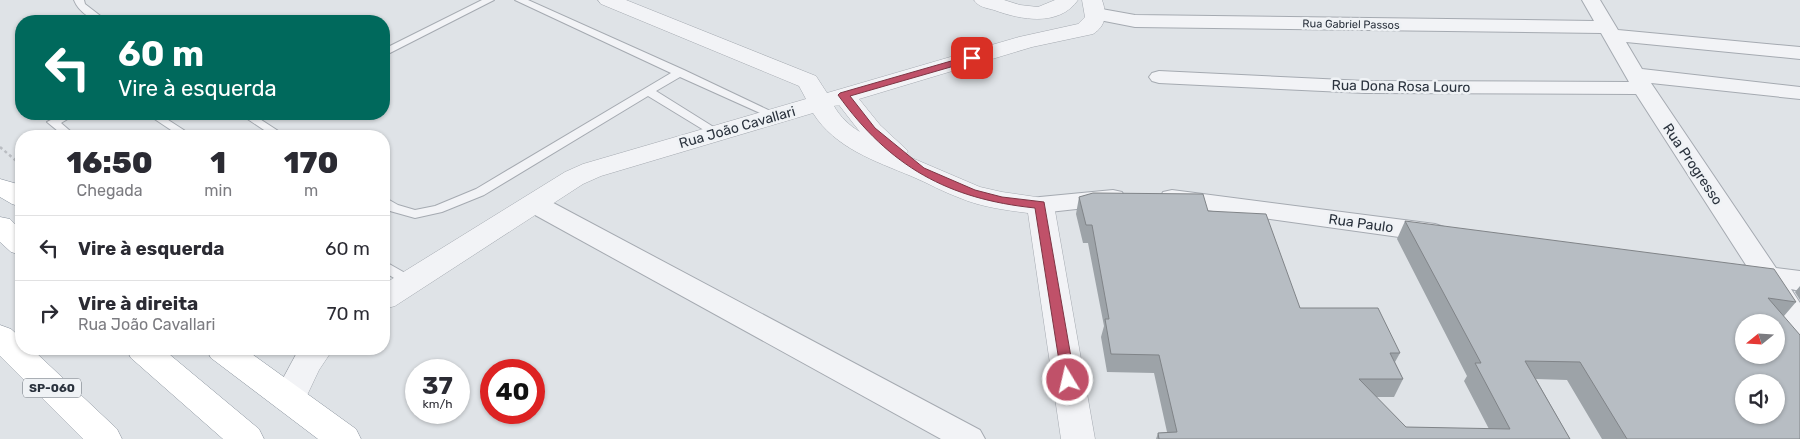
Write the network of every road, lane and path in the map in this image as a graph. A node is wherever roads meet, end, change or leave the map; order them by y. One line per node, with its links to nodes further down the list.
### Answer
1 (79, 0): 10 (lane)
2 (489, 0): 13 (lane)
3 (520, 0): 15 (lane)
4 (608, 0): 20 (street)
5 (984, 0): 8 (street)
6 (1591, 0): 11 (street, Rua Progresso)
7 (1063, 4): 8 (street); 9 (street)
8 (1021, 12): 12 (street)
9 (1091, 14): 11 (street, Rua Gabriel Passos); 12 (street, Rua João Cavallari)
10 (94, 15)
11 (1610, 31): 14 (street, Rua Gabriel Passos); 17 (street, Rua Progresso)
12 (1027, 42): 20 (street, Rua João Cavallari)
13 (390, 50)
14 (1800, 53)
15 (680, 72): 18 (lane); 21 (lane)
16 (1158, 77): 17 (street, Rua Dona Rosa Louro)
17 (1639, 81): 19 (street, Rua Dona Rosa Louro); 41 (street, Rua Progresso)
18 (648, 91): 28 (lane); 34 (lane)
19 (1800, 93)
20 (831, 99): 21 (street, Rua João Cavallari); 35 (street)
21 (775, 116): 28 (street, Rua João Cavallari)
22 (58, 120): 25 (lane)
23 (161, 120): 26 (lane)
24 (255, 120): 27 (lane)
25 (63, 130)
26 (177, 130)
27 (270, 130)
28 (716, 132): 33 (street, Rua João Cavallari)
29 (0, 148): 30 (path)
30 (15, 159)
31 (0, 188): 32 (highway)
32 (15, 193)
33 (535, 204): 42 (street, Rua João Cavallari); 56 (street)
34 (390, 205)
35 (1040, 205): 37 (street, Rua Paulo); 57 (street)
36 (0, 226): 38 (highway)
37 (1462, 236)
38 (15, 240)
39 (390, 270): 42 (lane)
40 (1729, 272): 41 (street)
41 (1768, 277): 43 (street); 45 (street, Rua Progresso)
42 (409, 281): 44 (street, Rua João Cavallari)
43 (1800, 281)
44 (390, 294)
45 (1800, 325)
46 (0, 337): 47 (highway, SP-060)
47 (15, 352)
48 (19, 355): 53 (highway, SP-060)
49 (149, 355): 54 (highway)
50 (230, 355): 52 (highway)
51 (312, 355): 52 (street)
52 (289, 399): 55 (highway)
53 (105, 439)
54 (247, 439)
55 (344, 439)
56 (969, 439)
57 (1078, 439)

